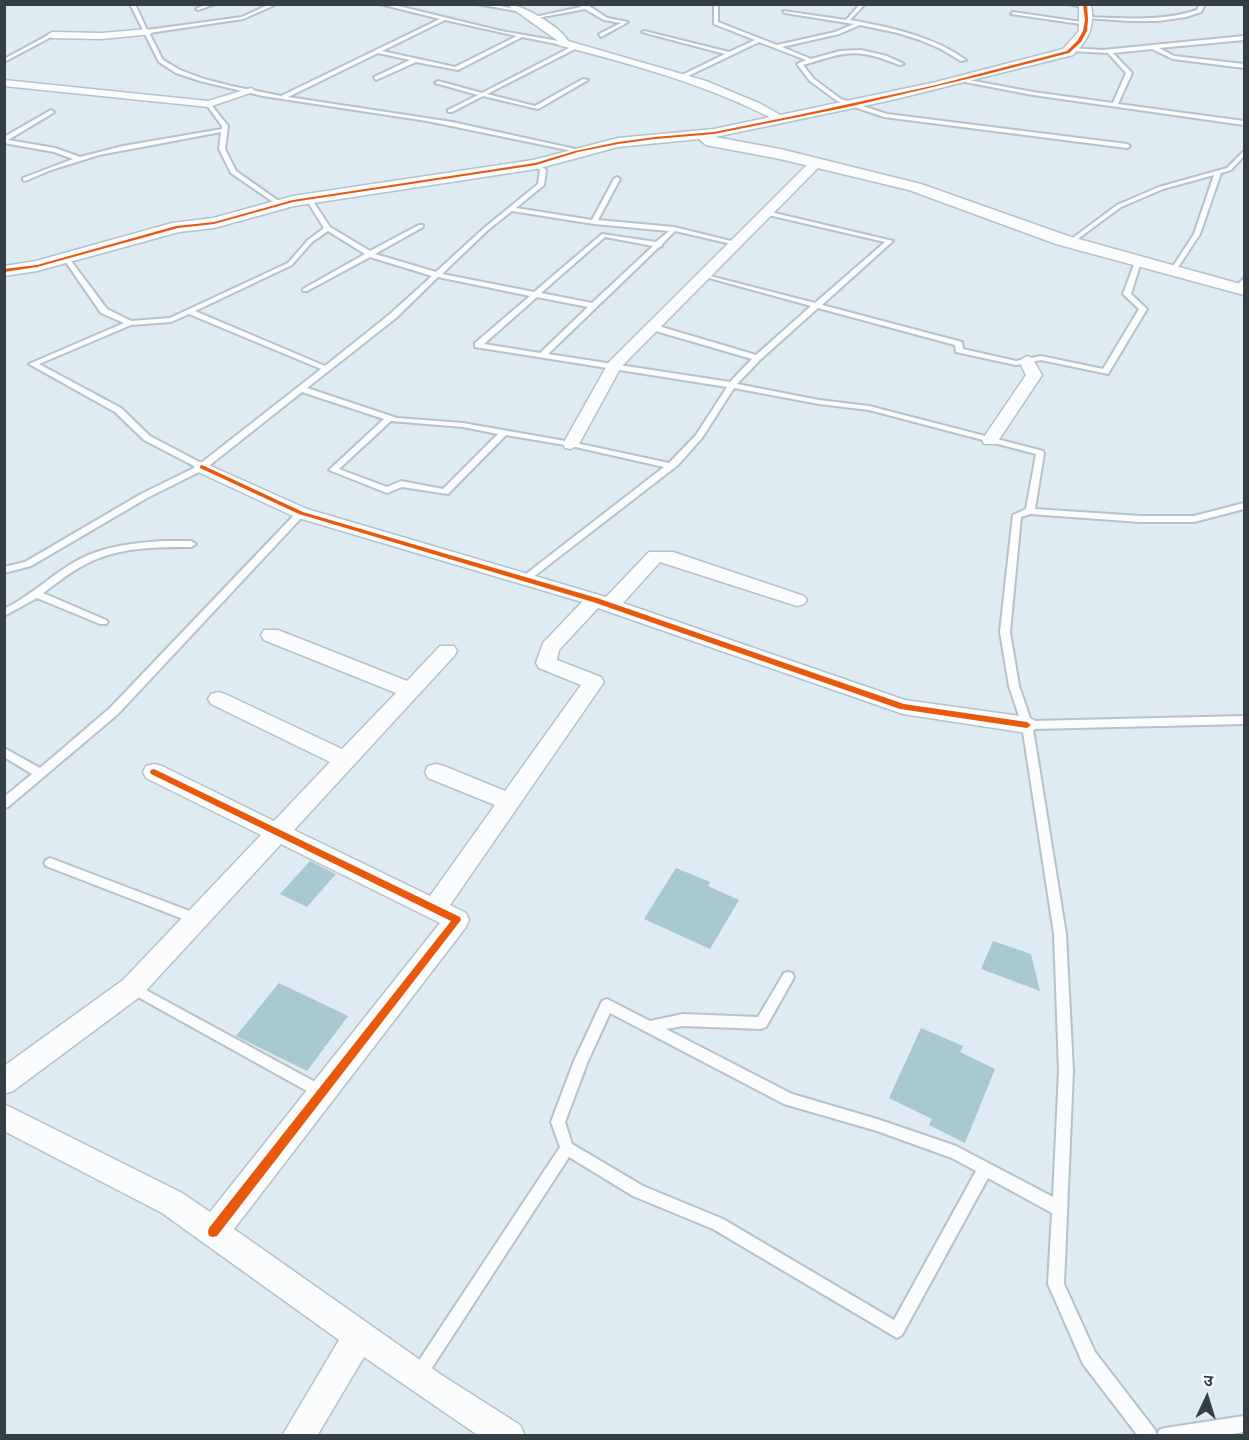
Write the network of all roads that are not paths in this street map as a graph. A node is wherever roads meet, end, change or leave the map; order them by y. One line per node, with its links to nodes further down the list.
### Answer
1 (132, 4): 22 (lane)
2 (213, 4): 13 (lane)
3 (275, 4): 22 (lane)
4 (382, 4): 19 (lane)
5 (479, 4): 14 (lane)
6 (510, 4): 14 (street)
7 (593, 4): 12 (lane)
8 (716, 4): 28 (lane)
9 (863, 4): 20 (lane)
10 (1070, 4): 17 (lane)
11 (1203, 4): 17 (lane)
12 (582, 6): 18 (lane); 26 (lane)
13 (198, 9)
14 (522, 11): 18 (street)
15 (785, 12): 20 (lane)
16 (1013, 13): 17 (lane)
17 (1087, 13): 33 (street)
18 (532, 18): 29 (street)
19 (444, 20): 25 (lane); 34 (lane)
20 (846, 22): 21 (lane)
21 (858, 24): 31 (lane); 38 (lane)
22 (147, 32): 24 (street); 49 (lane)
23 (644, 32): 36 (lane)
24 (52, 35): 39 (lane)
25 (523, 35): 29 (lane); 37 (lane)
26 (601, 35)
27 (1245, 38): 32 (lane)
28 (757, 40): 31 (lane); 36 (lane)
29 (562, 43): 30 (street)
30 (577, 46): 43 (street); 50 (lane)
31 (775, 47): 40 (lane)
32 (1152, 47): 35 (lane); 42 (lane)
33 (1071, 49): 35 (lane); 46 (street)
34 (375, 51): 37 (lane); 51 (lane)
35 (1109, 51): 53 (lane)
36 (729, 54): 43 (lane)
37 (415, 60): 44 (lane)
38 (963, 60)
39 (4, 61)
40 (812, 61): 41 (lane); 54 (lane)
41 (901, 64)
42 (1245, 66)
43 (684, 76): 57 (street)
44 (376, 78)
45 (585, 80): 50 (lane)
46 (963, 81): 53 (lane); 54 (street)
47 (4, 82): 52 (street)
48 (438, 83): 50 (lane)
49 (251, 91): 51 (lane); 52 (street)
50 (483, 94): 55 (lane)
51 (283, 97): 63 (lane)
52 (209, 104): 59 (lane)
53 (1115, 104): 58 (lane)
54 (854, 107): 57 (street); 62 (lane)
55 (450, 111)
56 (51, 112): 61 (lane)
57 (783, 120): 60 (street)
58 (1245, 123)
59 (225, 130): 65 (lane); 72 (lane)
60 (690, 137): 63 (street); 66 (street)
61 (4, 141): 65 (lane)
62 (1127, 146)
63 (577, 150): 67 (street)
64 (1245, 153): 68 (lane)
65 (82, 160): 69 (lane)
66 (816, 163): 74 (street); 80 (street)
67 (536, 164): 71 (street); 73 (lane)
68 (1218, 172): 80 (lane); 86 (lane)
69 (25, 179)
70 (617, 179): 75 (lane)
71 (309, 199): 72 (street); 77 (lane)
72 (281, 205): 83 (street)
73 (512, 209): 75 (lane); 87 (lane)
74 (766, 213): 79 (street); 92 (lane)
75 (594, 222): 78 (lane)
76 (421, 226): 82 (lane)
77 (328, 228): 82 (lane); 94 (lane)
78 (674, 229): 79 (lane); 81 (lane)
79 (736, 243): 88 (street)
80 (1069, 243): 84 (street)
81 (660, 245): 91 (lane); 93 (lane)
82 (369, 254): 87 (lane); 90 (lane)
83 (66, 258): 85 (street); 95 (lane)
84 (1138, 262): 86 (street); 99 (lane)
85 (4, 271)
86 (1173, 271): 89 (street)
87 (437, 275): 91 (lane); 101 (lane)
88 (704, 275): 92 (lane); 96 (street)
89 (1242, 286)
90 (305, 290)
91 (536, 294): 93 (lane); 97 (lane)
92 (819, 305): 98 (lane); 99 (lane)
93 (594, 306): 97 (lane)
94 (190, 312): 95 (lane); 101 (lane)
95 (130, 323): 109 (lane)
96 (652, 327): 98 (lane); 100 (street)
97 (543, 354): 100 (lane)
98 (757, 358): 102 (lane)
99 (1027, 361): 106 (street)
100 (614, 365): 102 (lane); 107 (street)
101 (327, 369): 103 (lane)
102 (732, 385): 106 (lane); 108 (lane)
103 (302, 388): 104 (lane); 109 (lane)
104 (390, 418): 105 (lane); 105 (lane)
105 (504, 432): 107 (lane)
106 (990, 440): 111 (lane)
107 (572, 444): 108 (lane)
108 (670, 466): 115 (lane)
109 (202, 467): 112 (street); 114 (lane)
110 (1245, 506): 111 (lane)
111 (1030, 511): 126 (lane)
112 (301, 513): 115 (street); 131 (lane)
113 (191, 544): 116 (lane)
114 (4, 570)
115 (525, 579): 118 (street)
116 (36, 594): 119 (lane); 120 (lane)
117 (797, 600): 118 (street)
118 (602, 603): 126 (street); 132 (street)
119 (4, 613)
120 (103, 622)
121 (271, 635): 123 (street)
122 (447, 651): 123 (street)
123 (411, 691): 128 (street)
124 (218, 699): 128 (street)
125 (1245, 720): 126 (lane)
126 (1027, 725): 146 (lane)
127 (4, 753): 131 (lane)
128 (346, 760): 134 (street)
129 (154, 772): 134 (street)
130 (436, 772): 132 (street)
131 (40, 773): 133 (lane)
132 (510, 802): 136 (street)
133 (4, 804)
134 (278, 832): 136 (street); 137 (street)
135 (50, 863): 137 (lane)
136 (434, 909): 142 (street)
137 (196, 919): 139 (street)
138 (788, 977): 140 (lane)
139 (132, 988): 141 (street); 142 (lane)
140 (649, 1027): 144 (lane); 145 (lane)
141 (4, 1082)
142 (322, 1092): 147 (street)
143 (4, 1117): 147 (street)
144 (567, 1148): 145 (lane); 149 (lane)
145 (985, 1169): 146 (lane)
146 (1060, 1209): 153 (lane)
147 (213, 1232): 148 (street)
148 (359, 1336): 149 (street); 151 (street)
149 (416, 1377): 152 (street)
150 (1245, 1424): 154 (lane)
151 (298, 1436)
152 (509, 1436)
153 (1149, 1436)
154 (1165, 1436)

